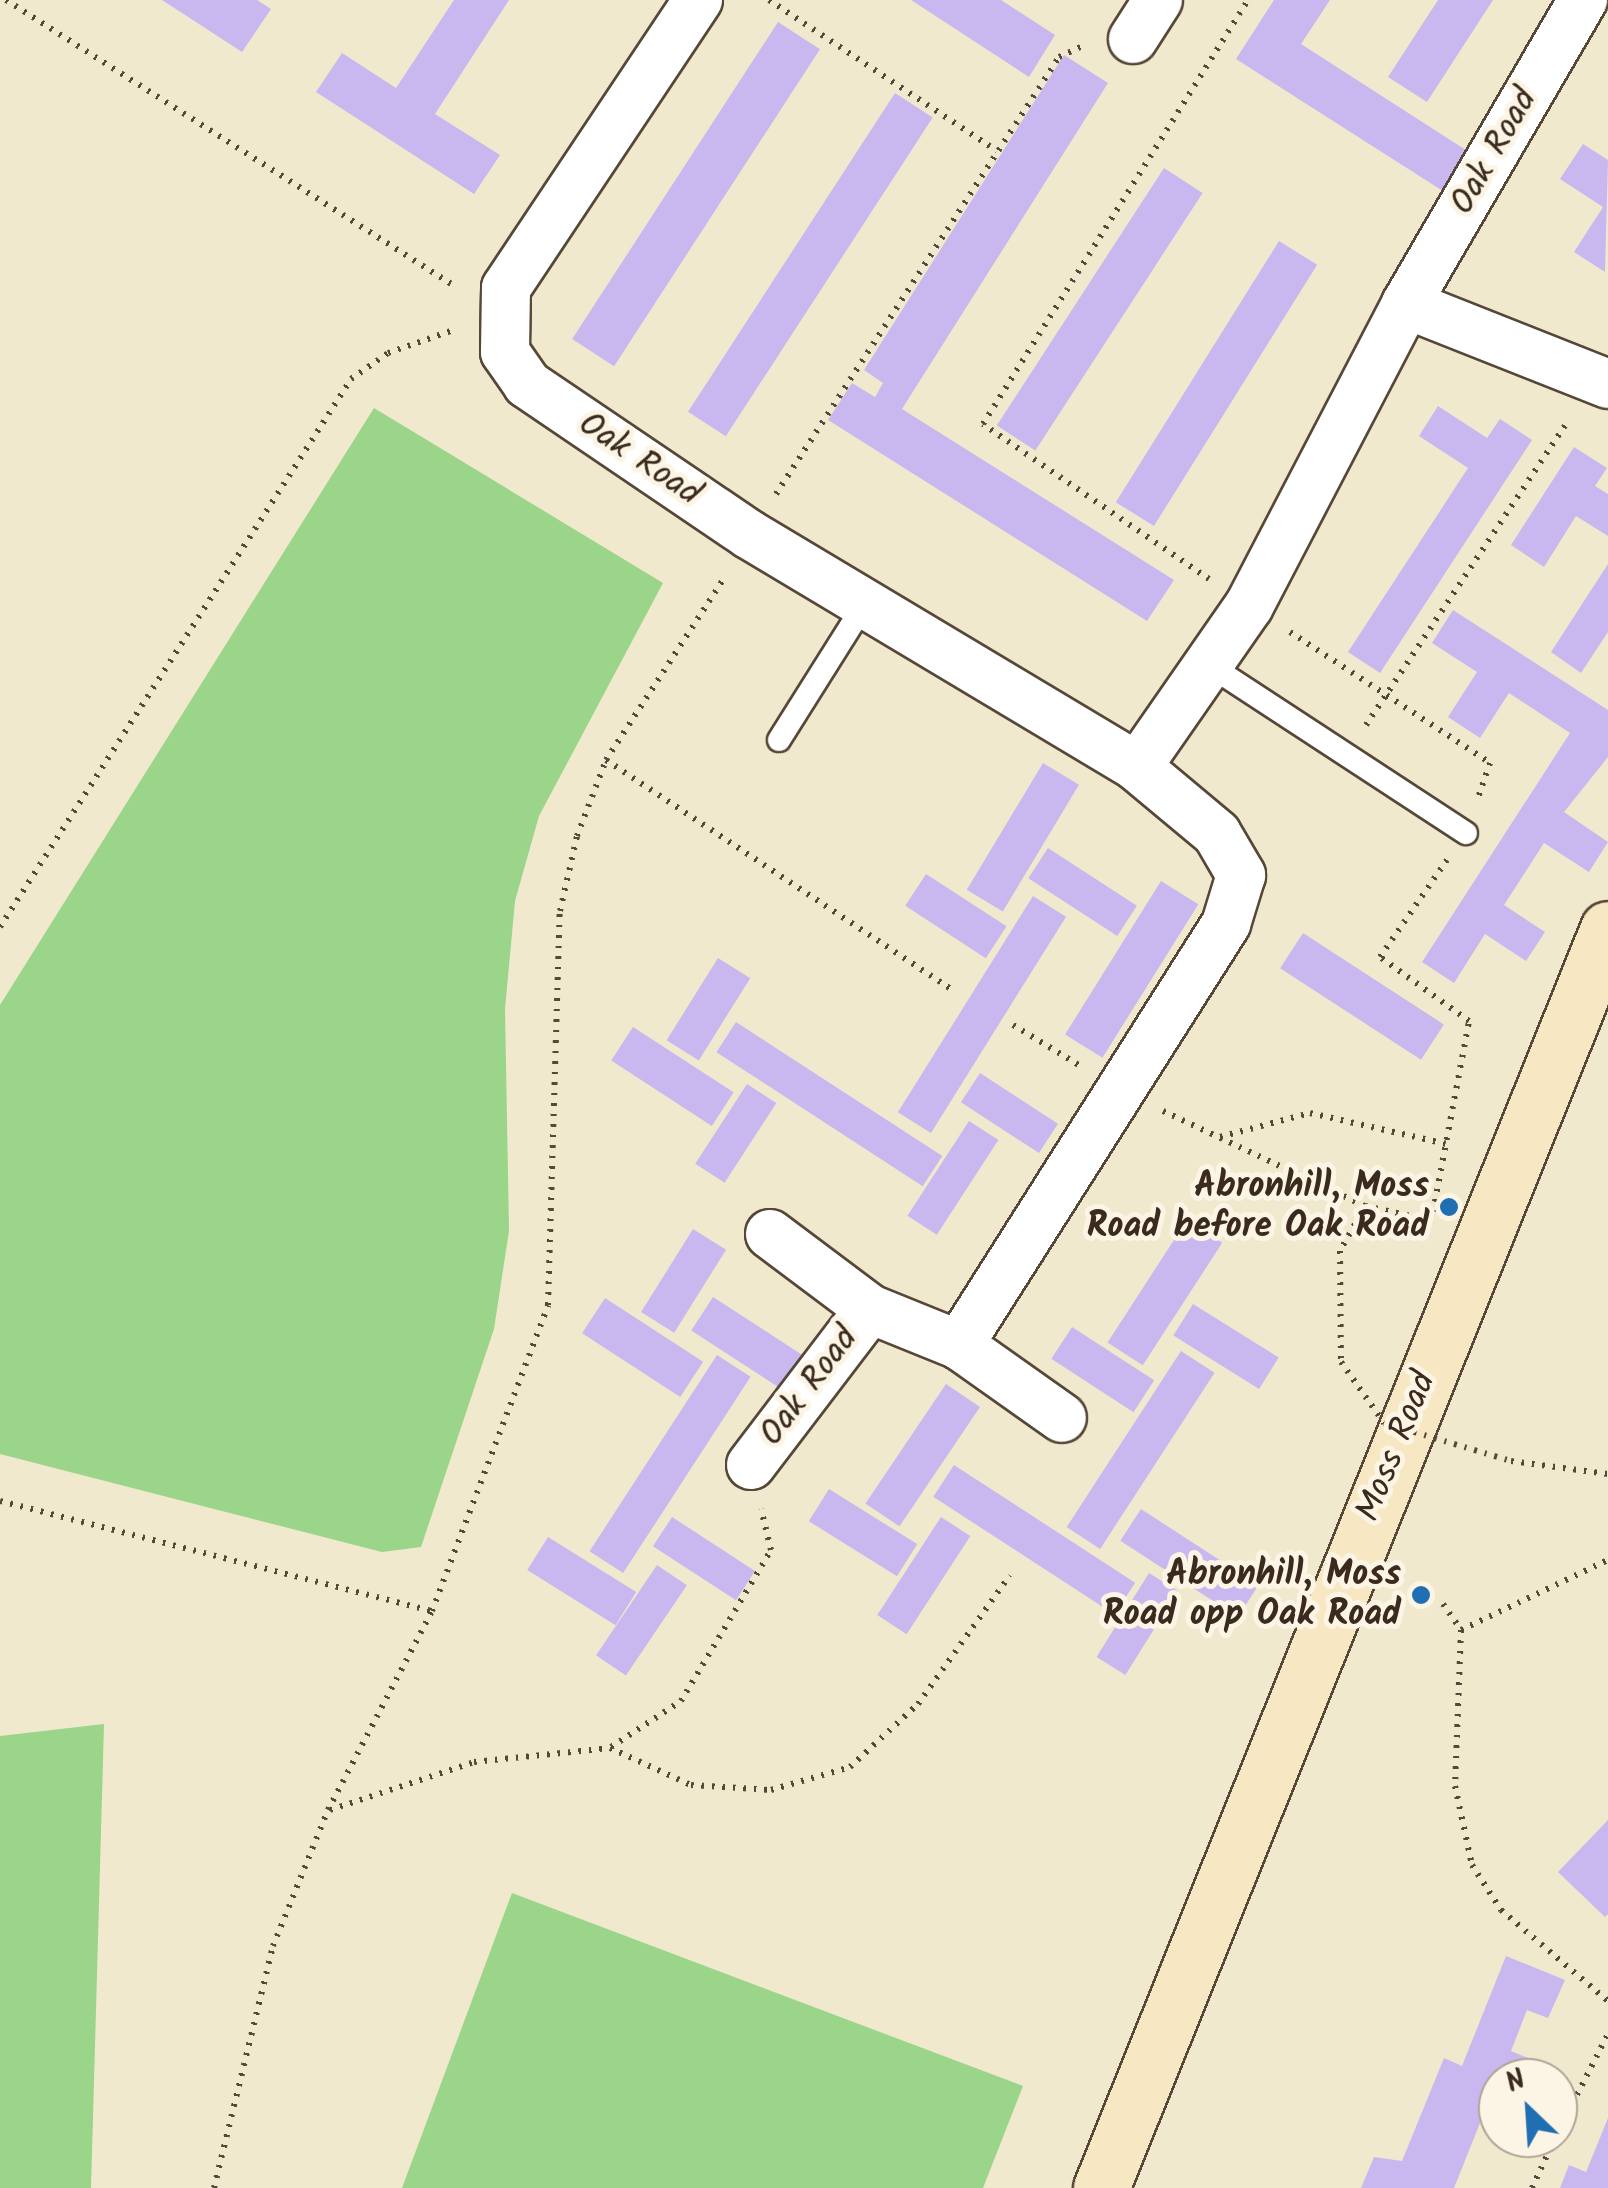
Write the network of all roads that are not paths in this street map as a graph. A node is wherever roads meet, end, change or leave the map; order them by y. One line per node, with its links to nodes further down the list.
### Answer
1 (698, 0): 5 (street, Oak Road)
2 (1583, 0): 3 (street, Oak Road)
3 (1406, 304): 4 (street); 6 (street, Oak Road)
4 (1602, 382)
5 (866, 602): 7 (lane); 8 (street, Oak Road)
6 (1210, 666): 8 (street, Oak Road); 9 (lane)
7 (778, 740)
8 (1137, 767): 13 (street, Oak Road)
9 (1466, 833)
10 (1608, 929): 16 (street, Moss Road)
11 (770, 1234): 12 (street, Oak Road)
12 (870, 1309): 13 (street, Oak Road); 15 (street, Oak Road)
13 (959, 1345): 14 (street, Oak Road)
14 (1062, 1418)
15 (751, 1466)
16 (1101, 2188)

